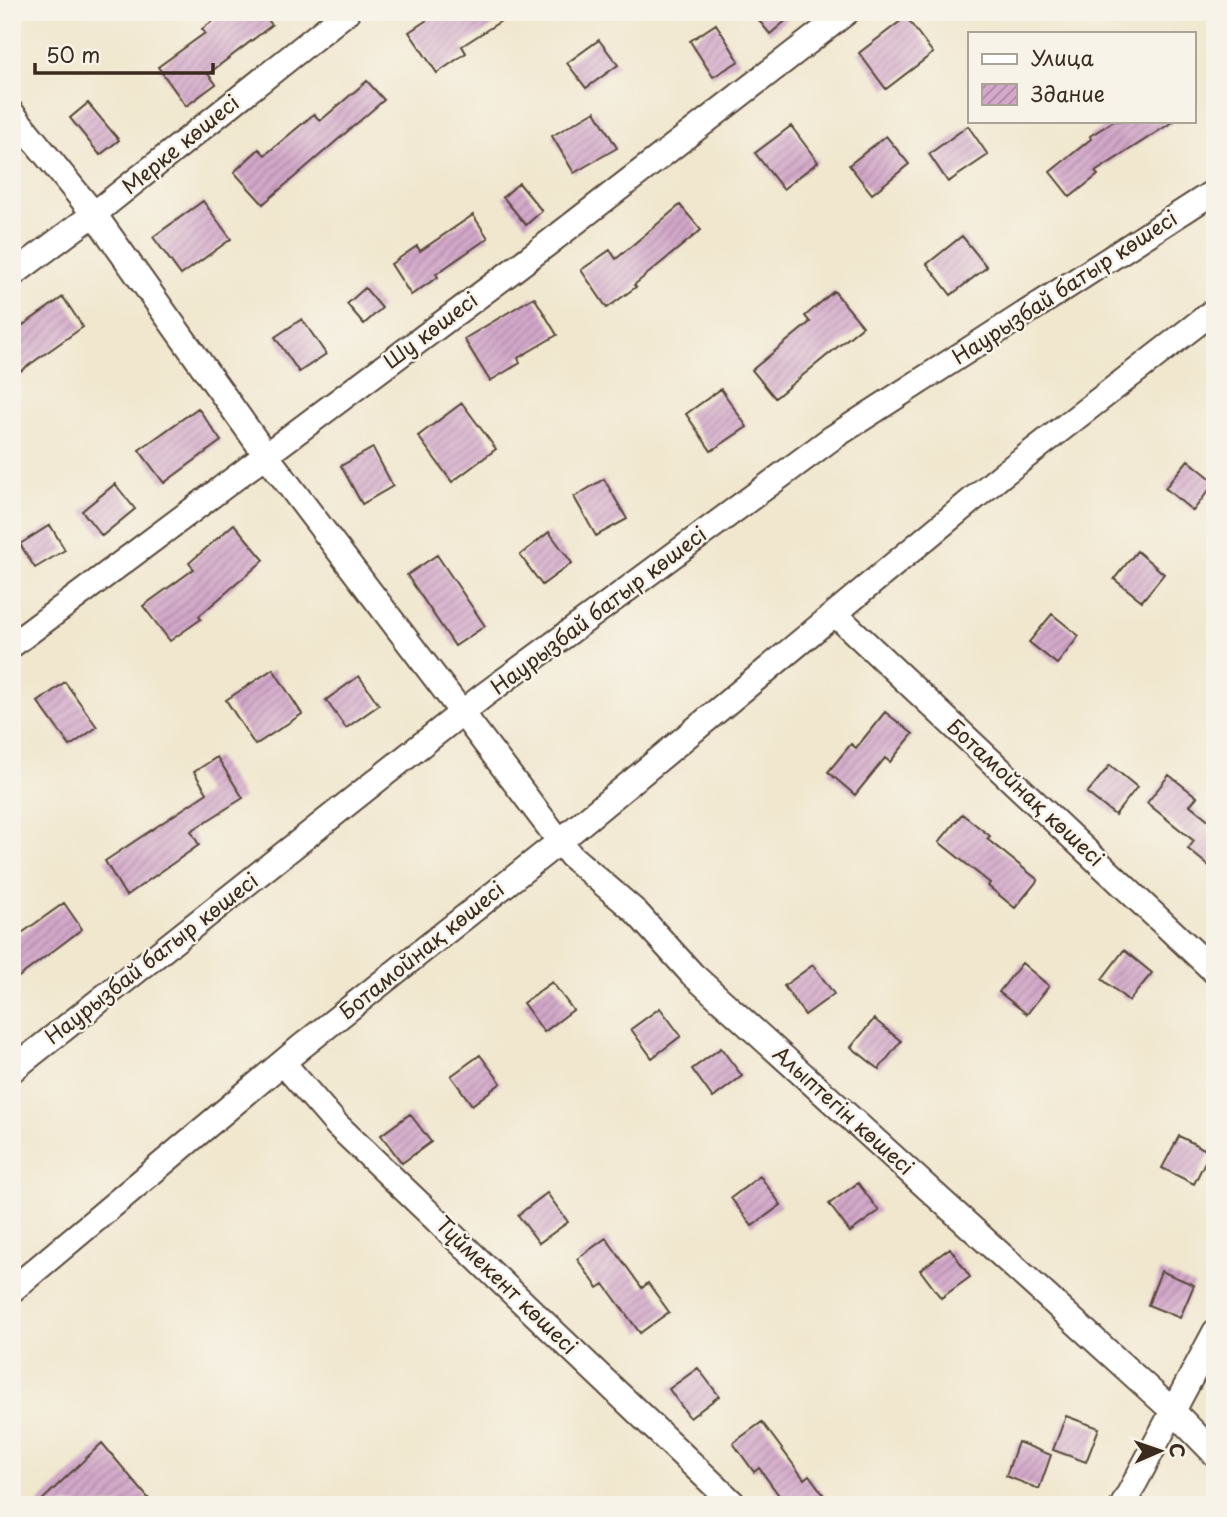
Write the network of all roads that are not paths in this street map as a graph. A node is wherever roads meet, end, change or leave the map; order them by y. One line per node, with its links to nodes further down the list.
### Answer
1 (347, 12): 5 (street, Мерке көшесі)
2 (847, 12): 8 (street, Шу көшесі)
3 (12, 113): 5 (street, Алыптегін көшесі)
4 (1215, 191): 11 (street, Наурызбай батыр көшесі)
5 (94, 214): 6 (street, Мерке көшесі); 8 (street, Алыптегін көшесі)
6 (12, 275)
7 (1215, 310): 9 (street, Ботамойнақ көшесі)
8 (266, 455): 10 (street, Шу көшесі); 11 (street, Алыптегін көшесі)
9 (835, 614): 12 (street, Ботамойнақ көшесі); 13 (street, Ботамойнақ көшесі)
10 (12, 645)
11 (462, 713): 12 (street, Алыптегін көшесі); 15 (street, Наурызбай батыр көшесі)
12 (559, 842): 14 (street, Ботамойнақ көшесі); 18 (street, Алыптегін көшесі)
13 (1215, 972)
14 (283, 1063): 16 (street, Ботамойнақ көшесі); 20 (street, Түймекент көшесі)
15 (12, 1070)
16 (12, 1290)
17 (1215, 1332): 18 (street)
18 (1173, 1411): 19 (street, Алыптегін көшесі); 21 (street)
19 (1215, 1454)
20 (735, 1505)
21 (1123, 1505)

